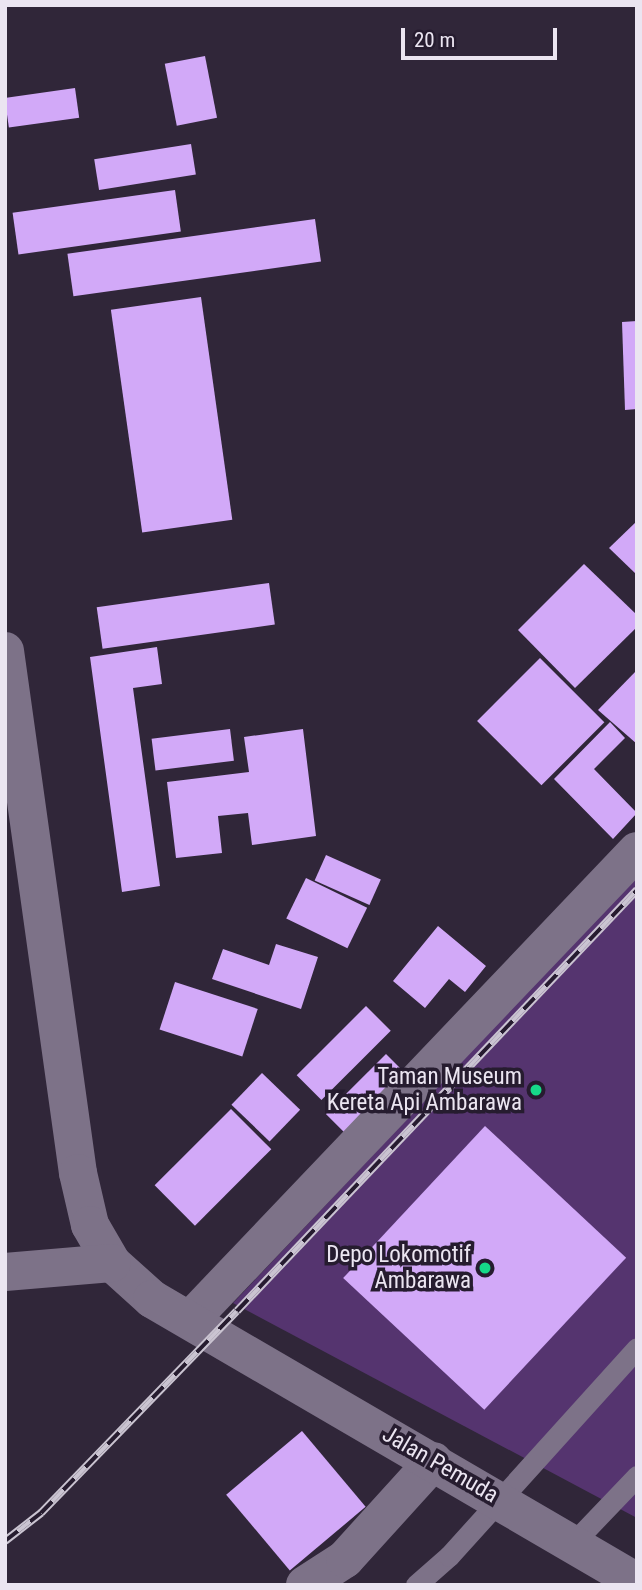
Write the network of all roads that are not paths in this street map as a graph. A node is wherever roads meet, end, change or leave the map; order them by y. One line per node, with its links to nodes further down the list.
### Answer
1 (5, 650): 3 (main road, Jalan Pemuda)
2 (637, 851): 5 (main road)
3 (112, 1263): 4 (main road); 5 (main road, Jalan Pemuda)
4 (5, 1272)
5 (190, 1320): 7 (main road, Jalan Pemuda)
6 (637, 1348): 9 (lane)
7 (433, 1461): 9 (main road, Jalan Pemuda); 12 (main road)
8 (637, 1476): 10 (lane)
9 (499, 1500): 10 (main road, Jalan Pemuda); 13 (lane)
10 (572, 1545): 11 (main road, Jalan Pemuda)
11 (637, 1582)
12 (305, 1585)
13 (416, 1585)

